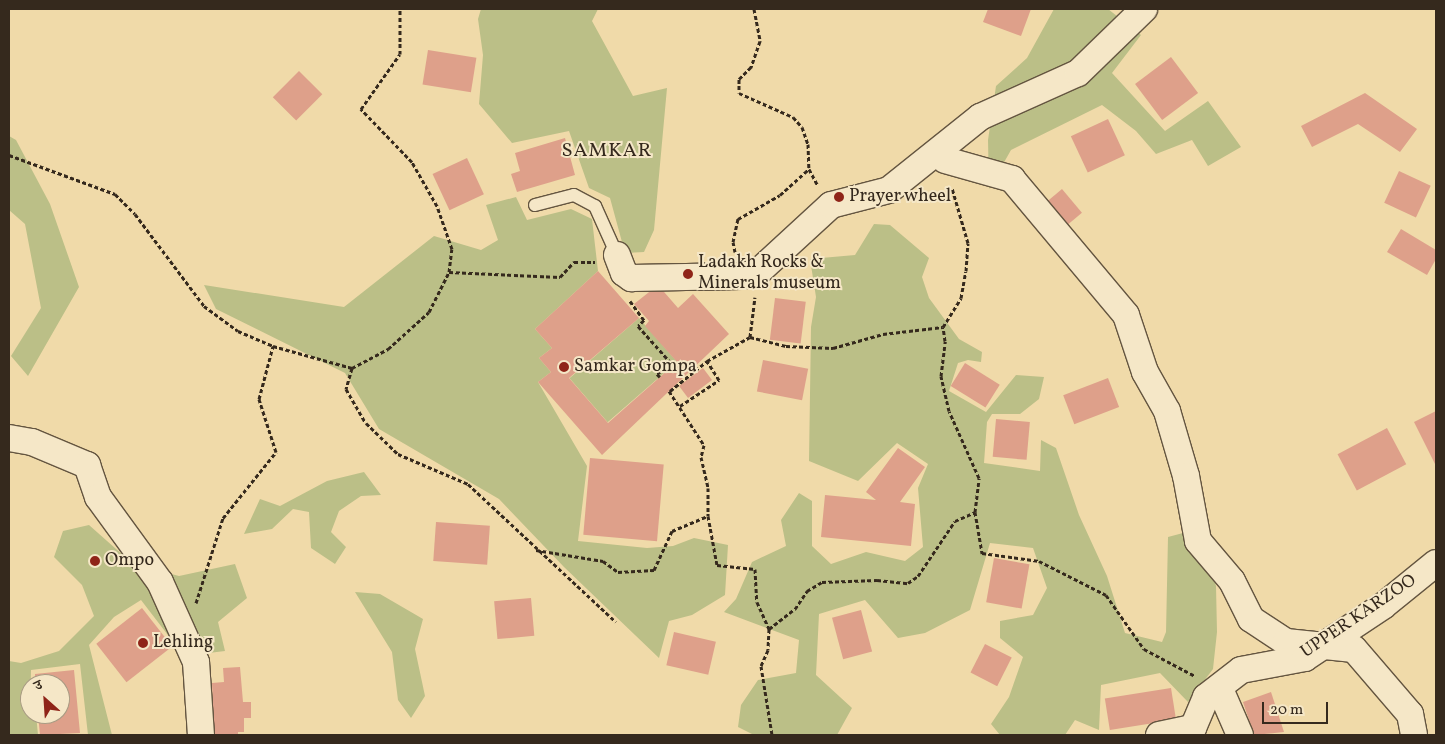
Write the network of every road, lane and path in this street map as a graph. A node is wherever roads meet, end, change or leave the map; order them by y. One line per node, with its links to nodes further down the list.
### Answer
1 (400, 9): 10 (path)
2 (754, 9): 6 (path)
3 (1144, 9): 8 (street)
4 (9, 155): 14 (path)
5 (945, 160): 12 (path); 27 (street)
6 (809, 169): 8 (path); 11 (path)
7 (535, 205): 9 (lane)
8 (831, 205): 11 (street)
9 (624, 268): 10 (path); 11 (street); 17 (path)
10 (449, 272): 16 (path)
11 (749, 275): 13 (path)
12 (943, 327): 13 (path); 20 (path)
13 (750, 337): 15 (path)
14 (273, 346): 16 (path); 24 (path)
15 (707, 361): 18 (path); 18 (path)
16 (352, 368): 22 (path)
17 (660, 378)
18 (680, 406): 21 (path)
19 (9, 438): 29 (street)
20 (975, 512): 26 (path); 28 (path)
21 (708, 516): 22 (path); 26 (path)
22 (536, 550): 25 (path)
23 (1436, 562): 27 (street, UPPER KARZOO)
24 (195, 609)
25 (616, 622)
26 (769, 629): 30 (path)
27 (1322, 645): 28 (street, UPPER KARZOO); 33 (street)
28 (1220, 689): 31 (street, UPPER KARZOO); 32 (street)
29 (201, 735)
30 (772, 735)
31 (1159, 735)
32 (1240, 735)
33 (1414, 735)

